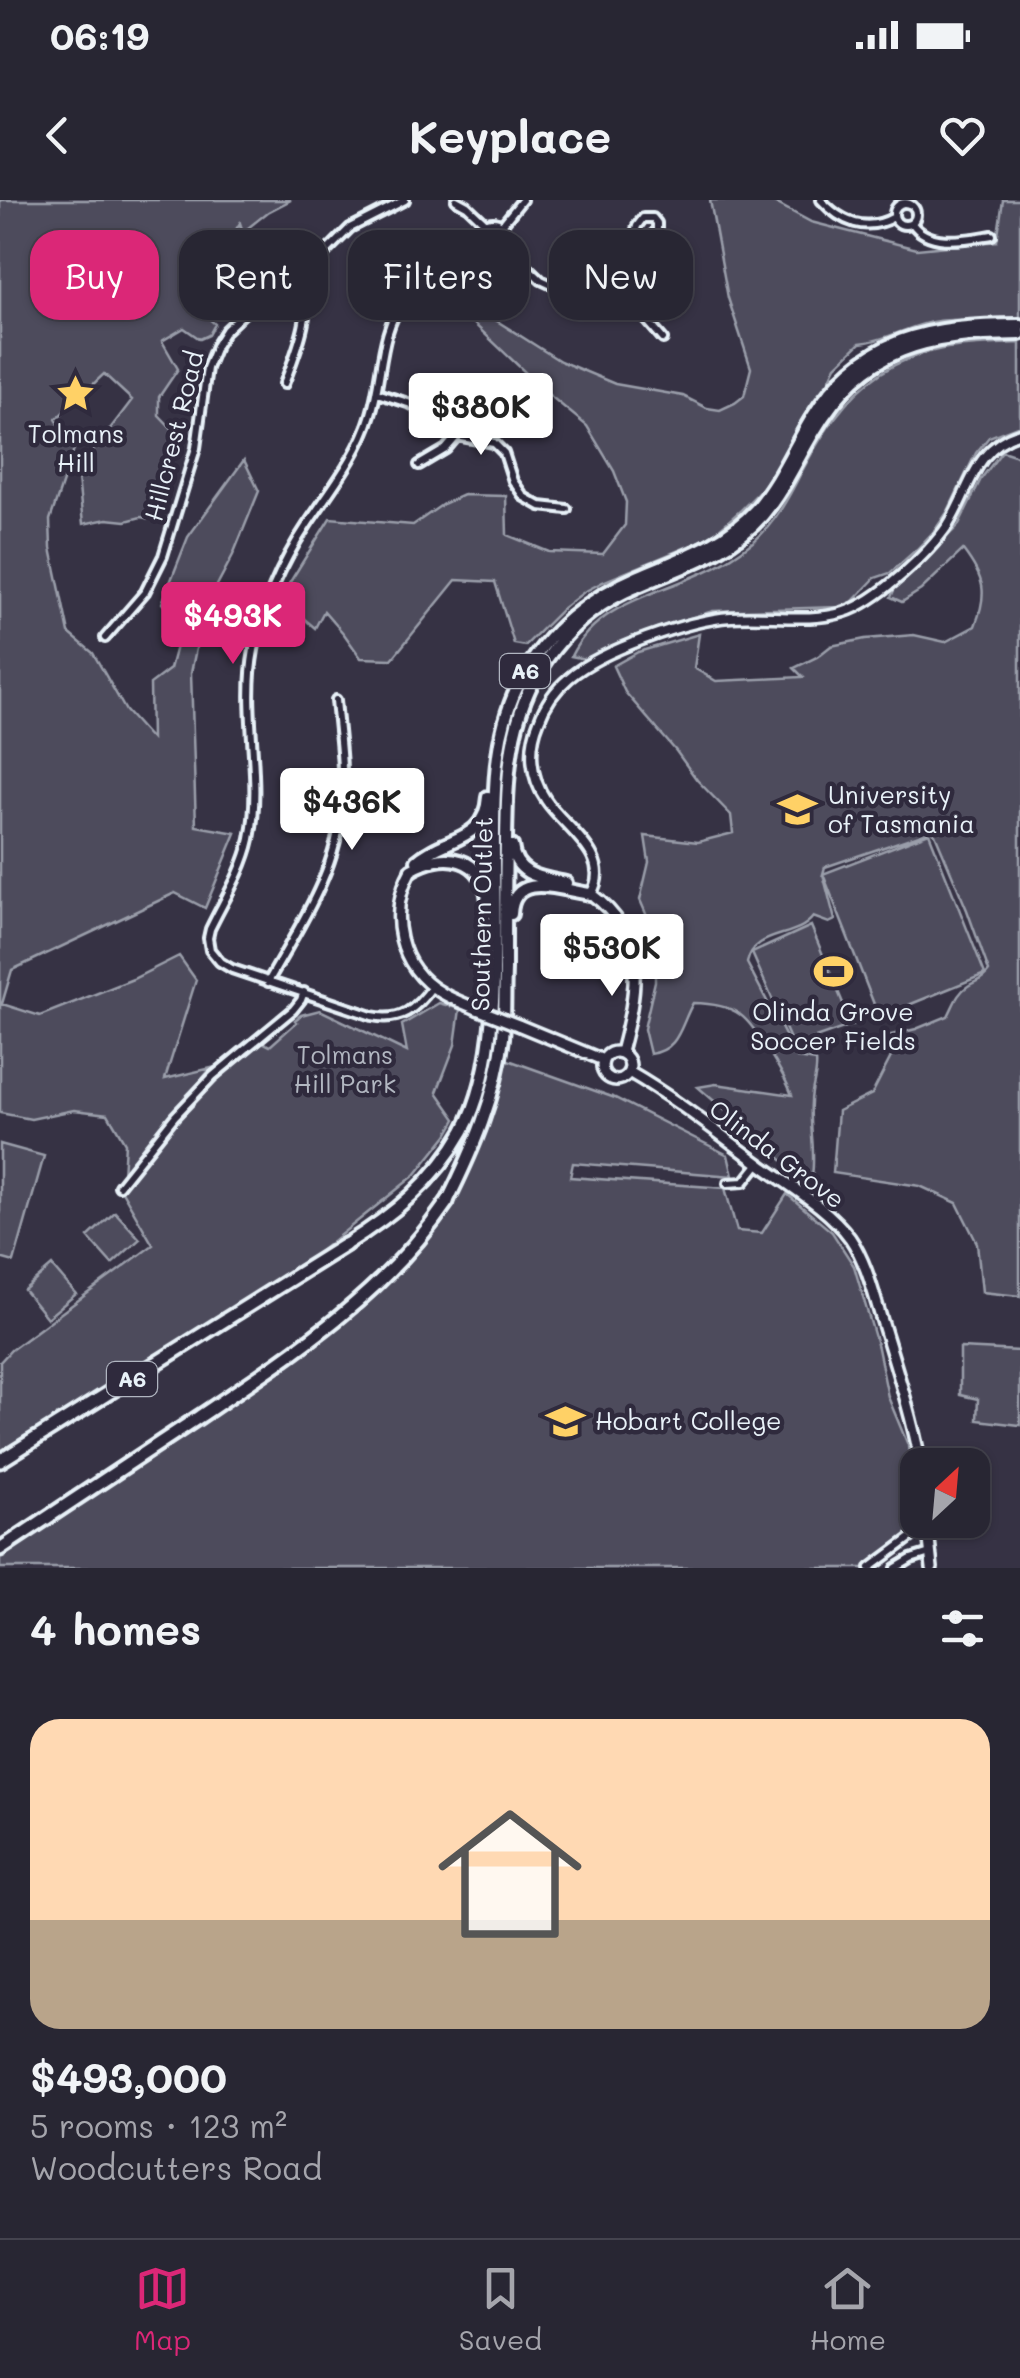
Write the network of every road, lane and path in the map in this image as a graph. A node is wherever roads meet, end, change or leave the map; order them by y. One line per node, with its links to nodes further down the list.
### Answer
1 (405, 200): 13 (street, Hillcrest Road)
2 (456, 200): 8 (street)
3 (522, 200): 9 (street)
4 (820, 200): 6 (street)
5 (907, 201): 6 (street); 7 (street)
6 (894, 218): 7 (street)
7 (912, 223): 12 (street)
8 (486, 224): 9 (street); 10 (street)
9 (502, 226): 11 (street)
10 (483, 230)
11 (504, 230)
12 (992, 235)
13 (328, 250)
14 (627, 264): 14 (street)
15 (529, 268): 16 (street)
16 (549, 284)
17 (236, 320): 30 (street, Hillcrest Road)
18 (303, 320): 24 (street)
19 (393, 320): 25 (street)
20 (647, 320): 23 (street)
21 (1020, 325): 33 (highway, Southern Outlet / A6)
22 (1020, 334): 32 (highway, Southern Outlet / A6)
23 (663, 339)
24 (284, 384)
25 (377, 392): 27 (street); 36 (street)
26 (1020, 433): 35 (street)
27 (456, 436): 28 (street); 29 (street)
28 (420, 465)
29 (566, 509)
30 (105, 638)
31 (336, 700): 36 (street)
32 (514, 736): 35 (highway); 42 (highway, Southern Outlet / A6)
33 (499, 742): 34 (highway); 47 (highway, Southern Outlet / A6)
34 (411, 870): 37 (main road); 47 (highway)
35 (591, 894): 39 (main road); 42 (highway)
36 (268, 982): 38 (street)
37 (432, 987): 38 (street); 40 (main road, bridge)
38 (304, 992): 45 (street)
39 (621, 1052): 40 (main road); 41 (main road)
40 (603, 1060): 41 (main road)
41 (629, 1072): 43 (main road, Olinda Grove)
42 (493, 1088): 46 (highway, Southern Outlet / A6)
43 (759, 1164): 44 (street); 48 (main road, Olinda Grove)
44 (728, 1183)
45 (119, 1186)
46 (447, 1202): 52 (highway, Southern Outlet / A6)
47 (345, 1245): 49 (highway, Southern Outlet / A6)
48 (917, 1448)
49 (0, 1461)
50 (909, 1538): 54 (street)
51 (929, 1538): 53 (main road)
52 (0, 1549)
53 (930, 1554): 55 (street); 56 (main road)
54 (870, 1568)
55 (896, 1568)
56 (932, 1568)

